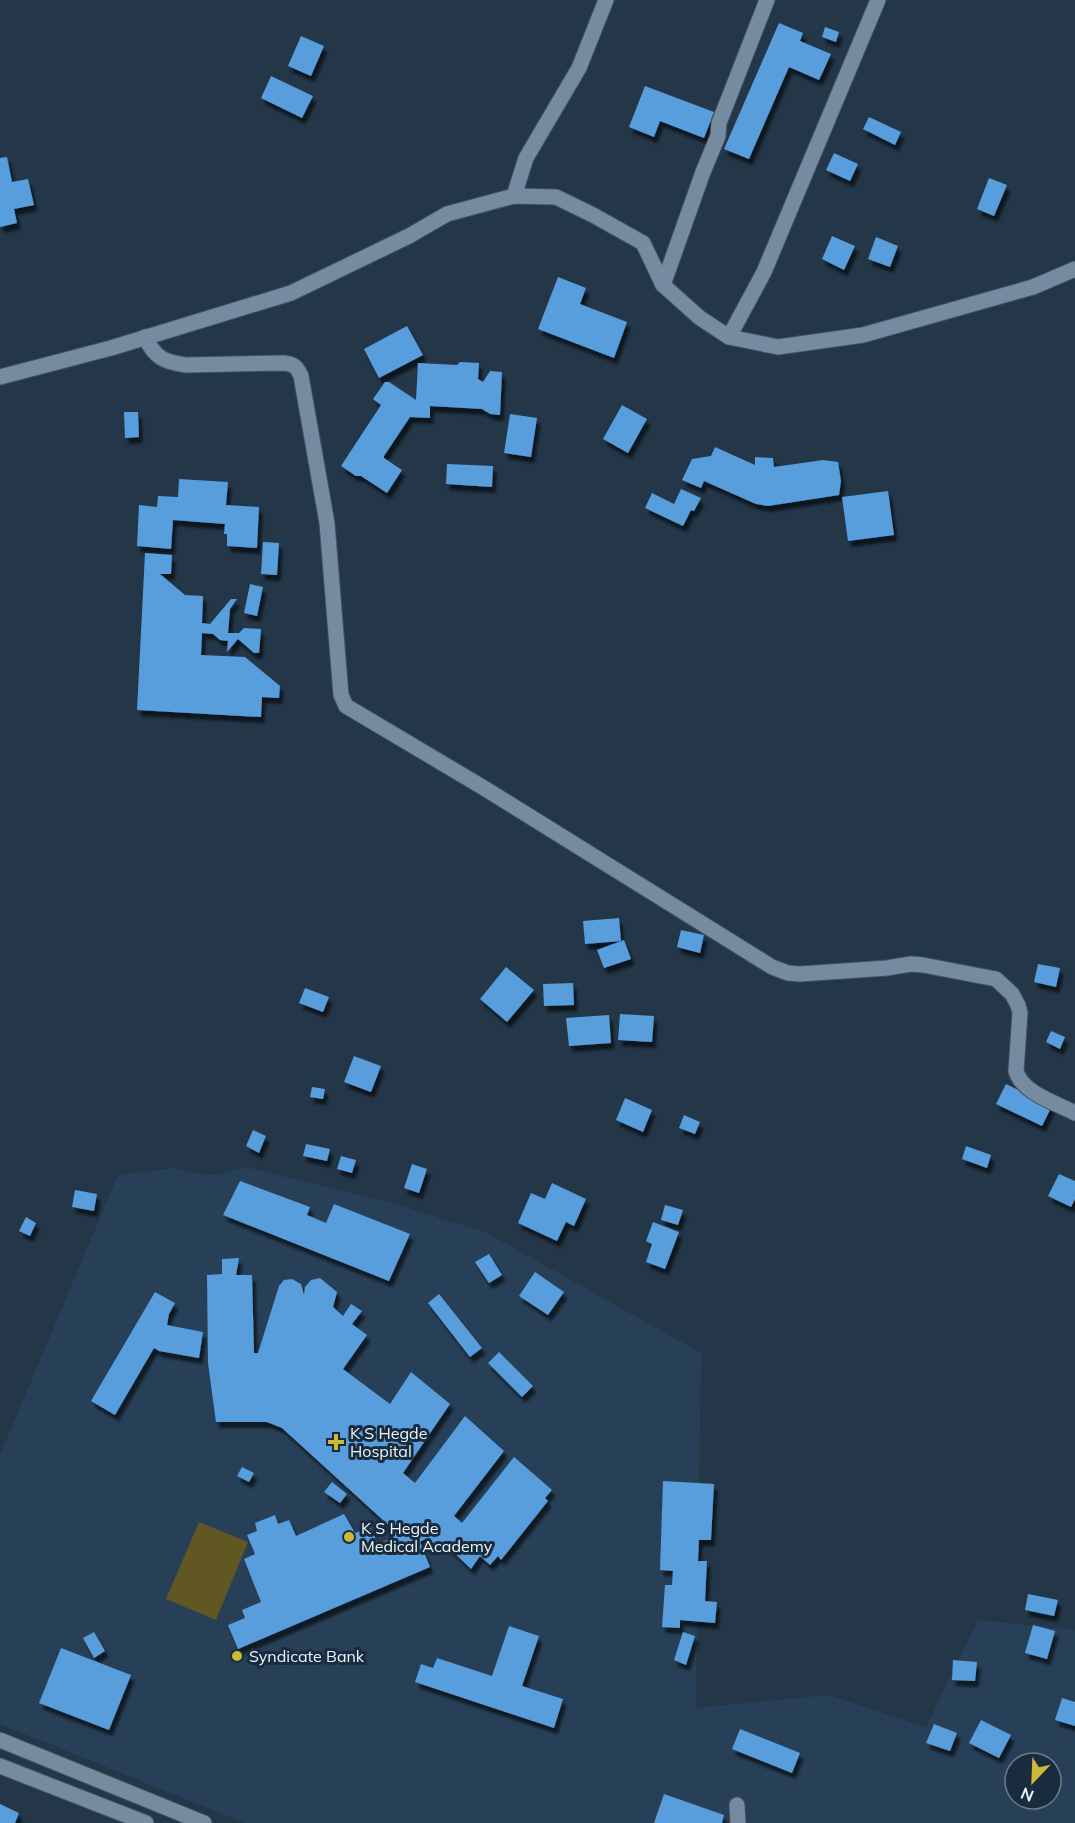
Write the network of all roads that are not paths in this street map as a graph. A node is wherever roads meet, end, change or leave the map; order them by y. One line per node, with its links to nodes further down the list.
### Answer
1 (606, 0): 4 (street)
2 (767, 0): 6 (street)
3 (878, 0): 8 (street)
4 (514, 196): 6 (street); 7 (street)
5 (1075, 269): 8 (street)
6 (663, 285): 8 (street)
7 (145, 337): 9 (street); 10 (street)
8 (729, 337)
9 (0, 377)
10 (1075, 1113)
11 (0, 1740): 15 (street)
12 (0, 1766): 14 (street)
13 (737, 1805): 16 (street)
14 (146, 1823)
15 (204, 1823)
16 (738, 1823)

